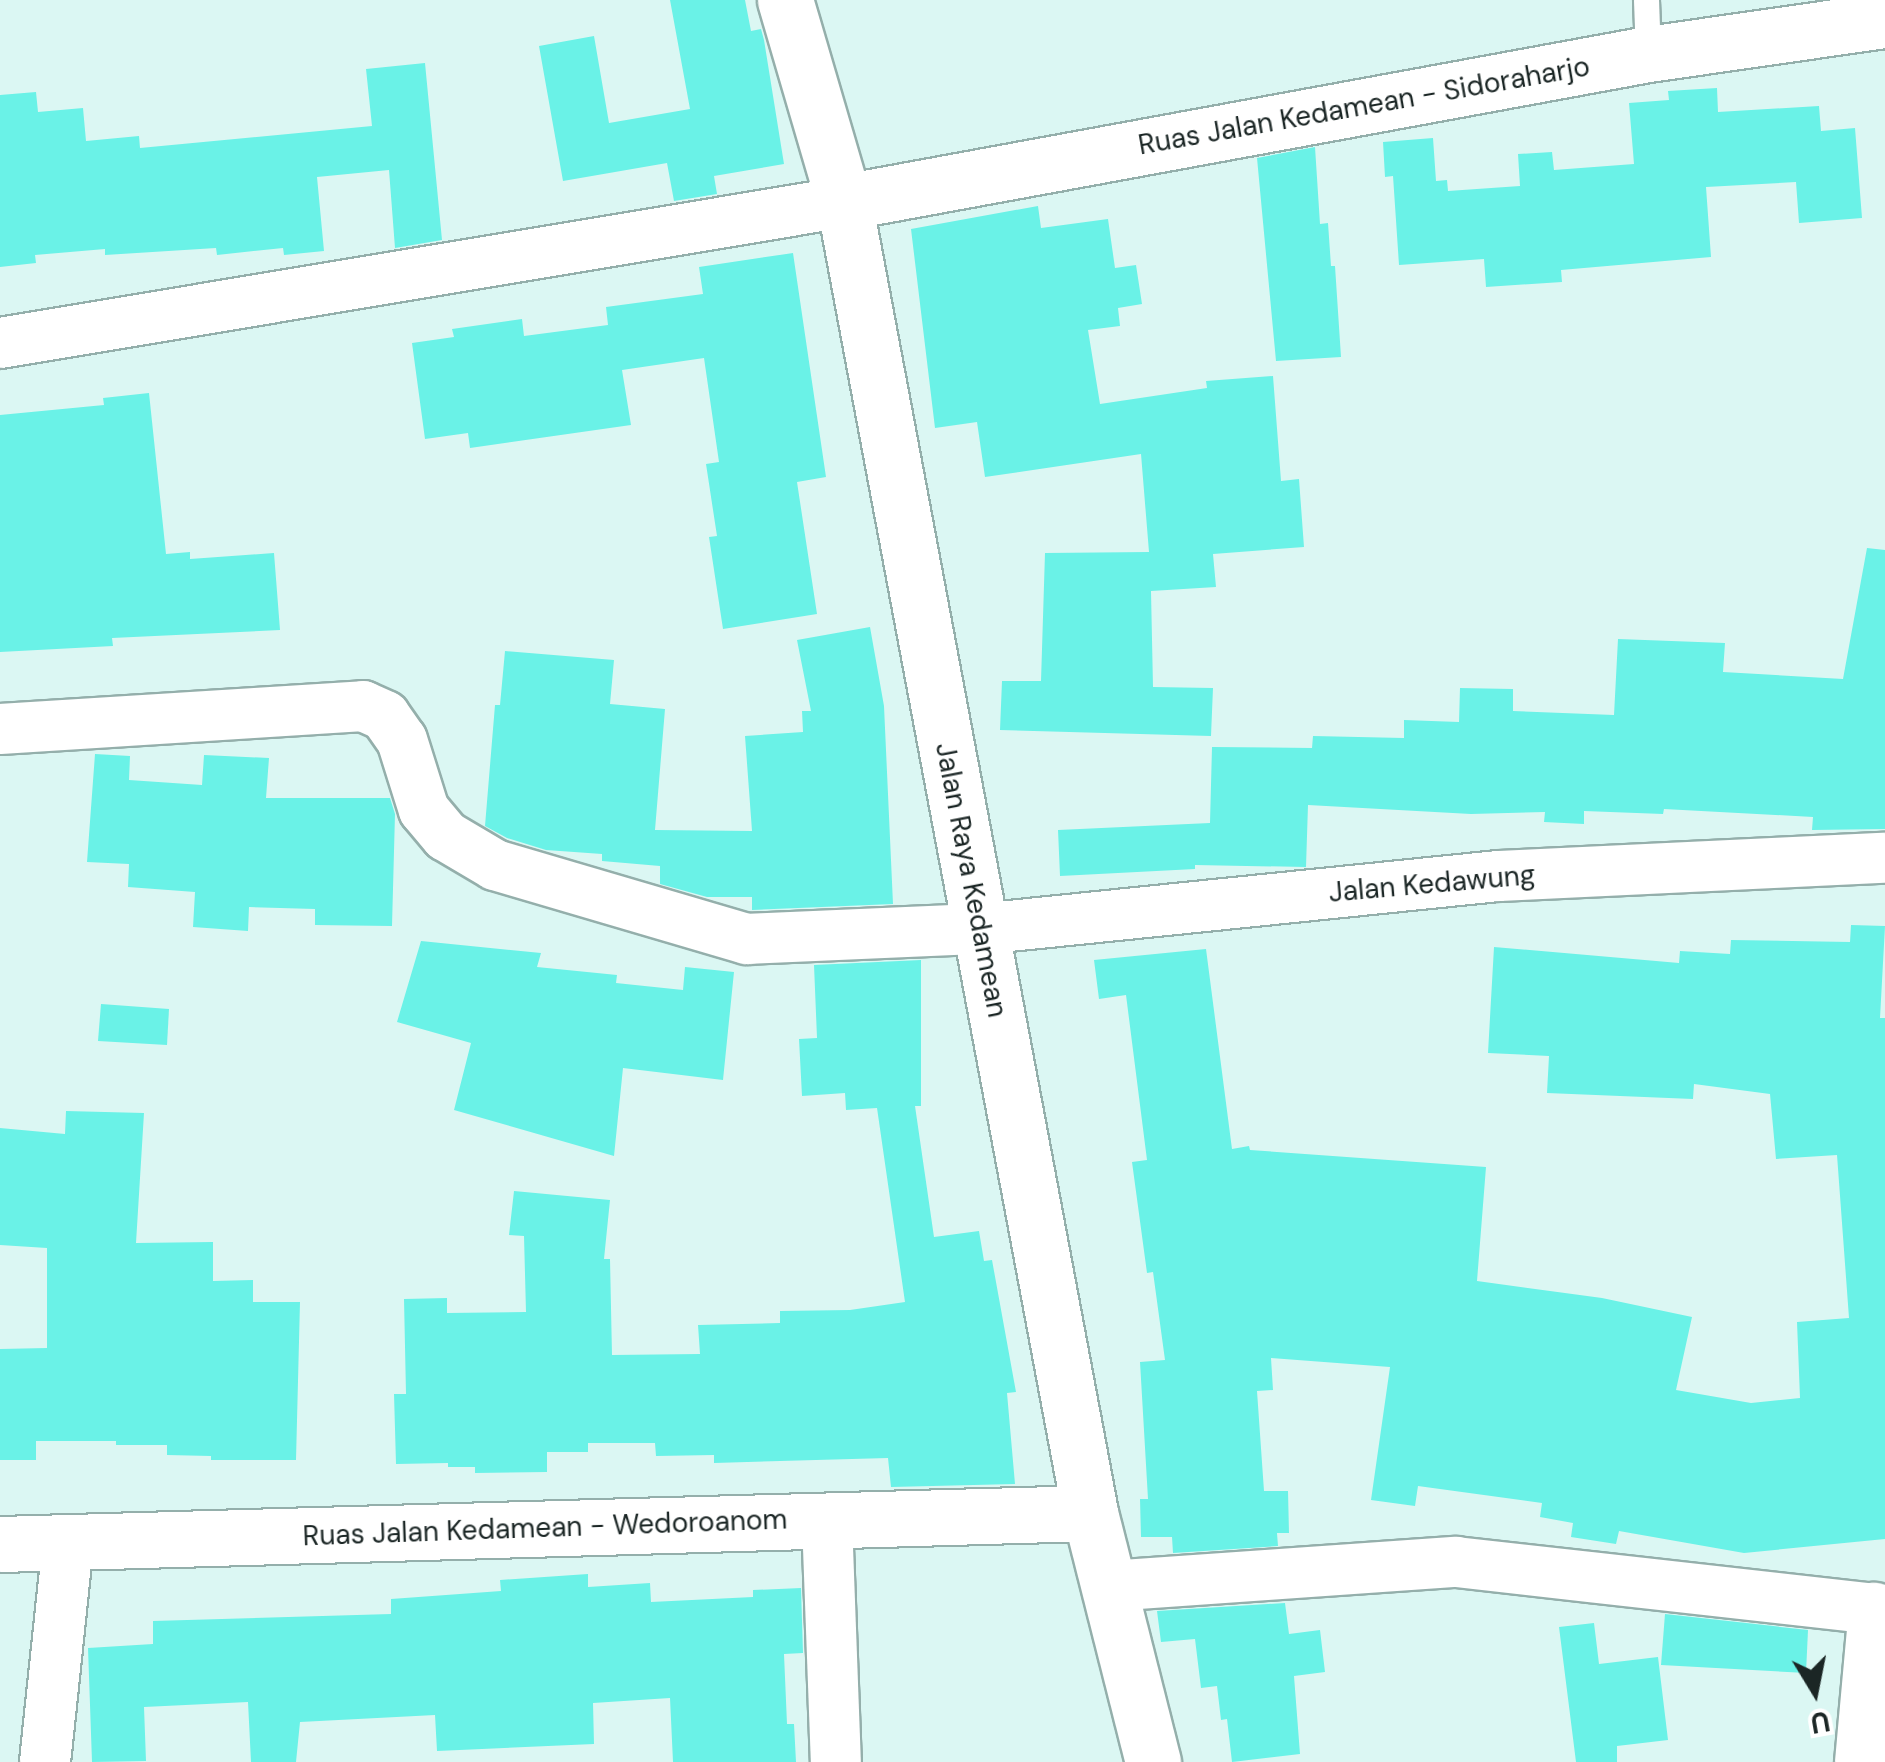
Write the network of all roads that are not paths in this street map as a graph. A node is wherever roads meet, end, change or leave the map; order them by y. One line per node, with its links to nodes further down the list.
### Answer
1 (784, 0): 5 (main road, Jalan Raya Kedamean)
2 (1646, 0): 4 (lane)
3 (1885, 20): 4 (main road, Ruas Jalan Kedamean - Sidoraharjo)
4 (1648, 54): 5 (main road, Ruas Jalan Kedamean - Sidoraharjo)
5 (844, 202): 6 (street); 9 (main road, Jalan Raya Kedamean)
6 (0, 343)
7 (0, 729): 9 (street, Jalan Kedawung)
8 (1885, 858): 9 (street, Jalan Kedawung)
9 (980, 930): 10 (main road, Jalan Raya Kedamean)
10 (1090, 1513): 11 (main road, Ruas Jalan Kedamean - Wedoroanom); 14 (main road, Jalan Raya Kedamean)
11 (827, 1520): 12 (main road, Ruas Jalan Kedamean - Wedoroanom); 17 (street)
12 (68, 1542): 13 (main road, Ruas Jalan Kedamean - Wedoroanom); 16 (street)
13 (0, 1544)
14 (1109, 1586): 15 (street); 18 (main road, Jalan Raya Kedamean)
15 (1879, 1609): 19 (street)
16 (45, 1762)
17 (836, 1762)
18 (1153, 1762)
19 (1860, 1762)

